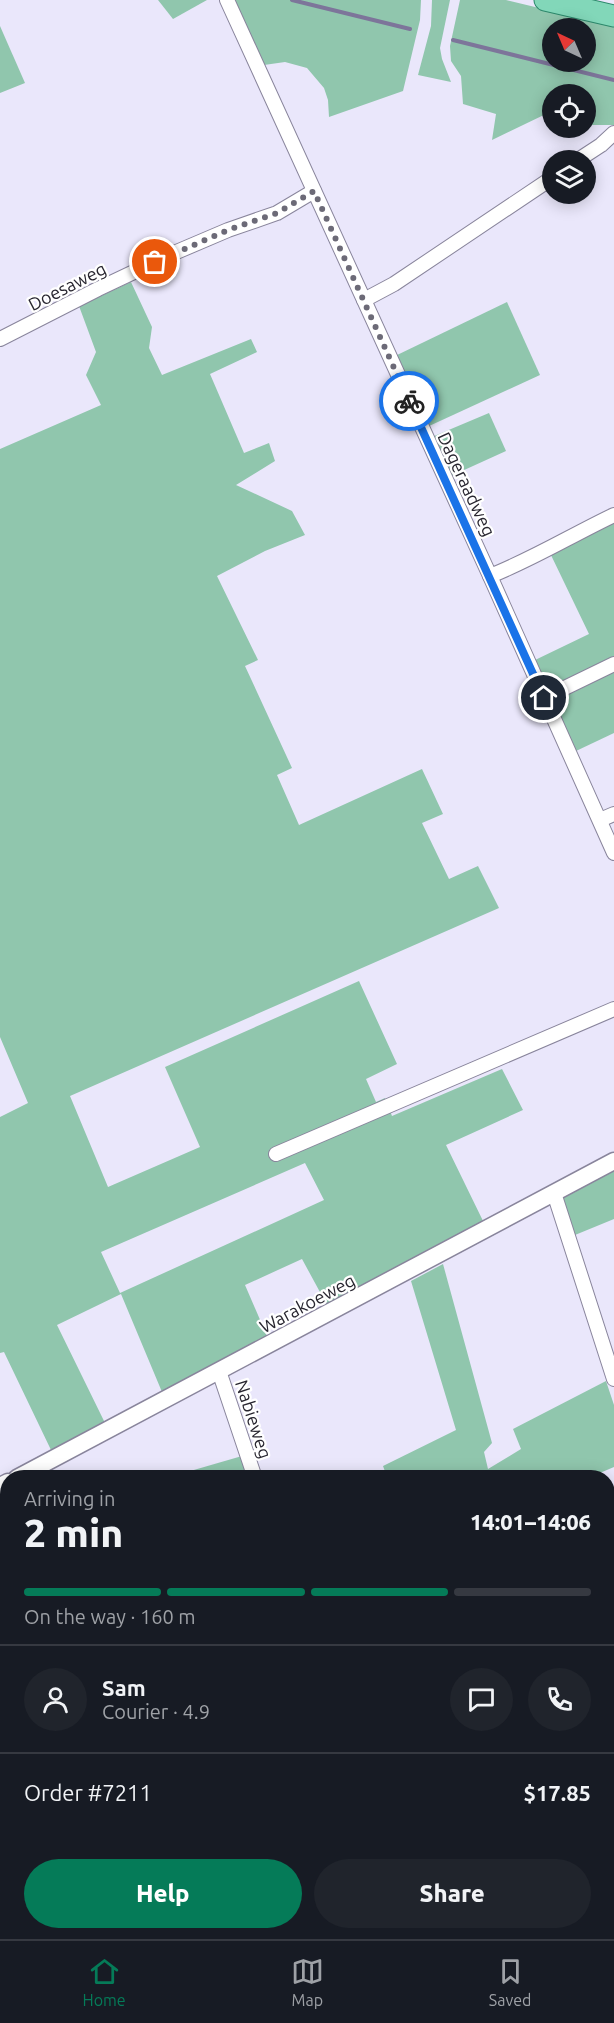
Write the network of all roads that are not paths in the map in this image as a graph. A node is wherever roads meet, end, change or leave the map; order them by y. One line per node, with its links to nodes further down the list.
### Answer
1 (227, 0): 7 (street, Dageraadweg)
2 (545, 0): 3 (main road)
3 (614, 16)
4 (614, 133): 5 (street)
5 (593, 150)
6 (542, 185): 8 (street)
7 (314, 191): 8 (street, Dageraadweg); 9 (street, Doesaweg)
8 (364, 300): 11 (street, Dageraadweg)
9 (0, 339)
10 (614, 515): 11 (street)
11 (490, 576): 13 (street, Dageraadweg)
12 (614, 664): 13 (street)
13 (544, 698): 15 (street, Dageraadweg)
14 (614, 814): 15 (street)
15 (600, 820): 16 (street, Dageraadweg)
16 (614, 853)
17 (614, 1009): 18 (street)
18 (276, 1154)
19 (614, 1161): 20 (street, Warakoeweg)
20 (554, 1193): 21 (street, Warakoeweg); 22 (street)
21 (219, 1371): 23 (street, Warakoeweg); 24 (street, Nabieweg)
22 (614, 1379)
23 (31, 1470)
24 (252, 1470)

